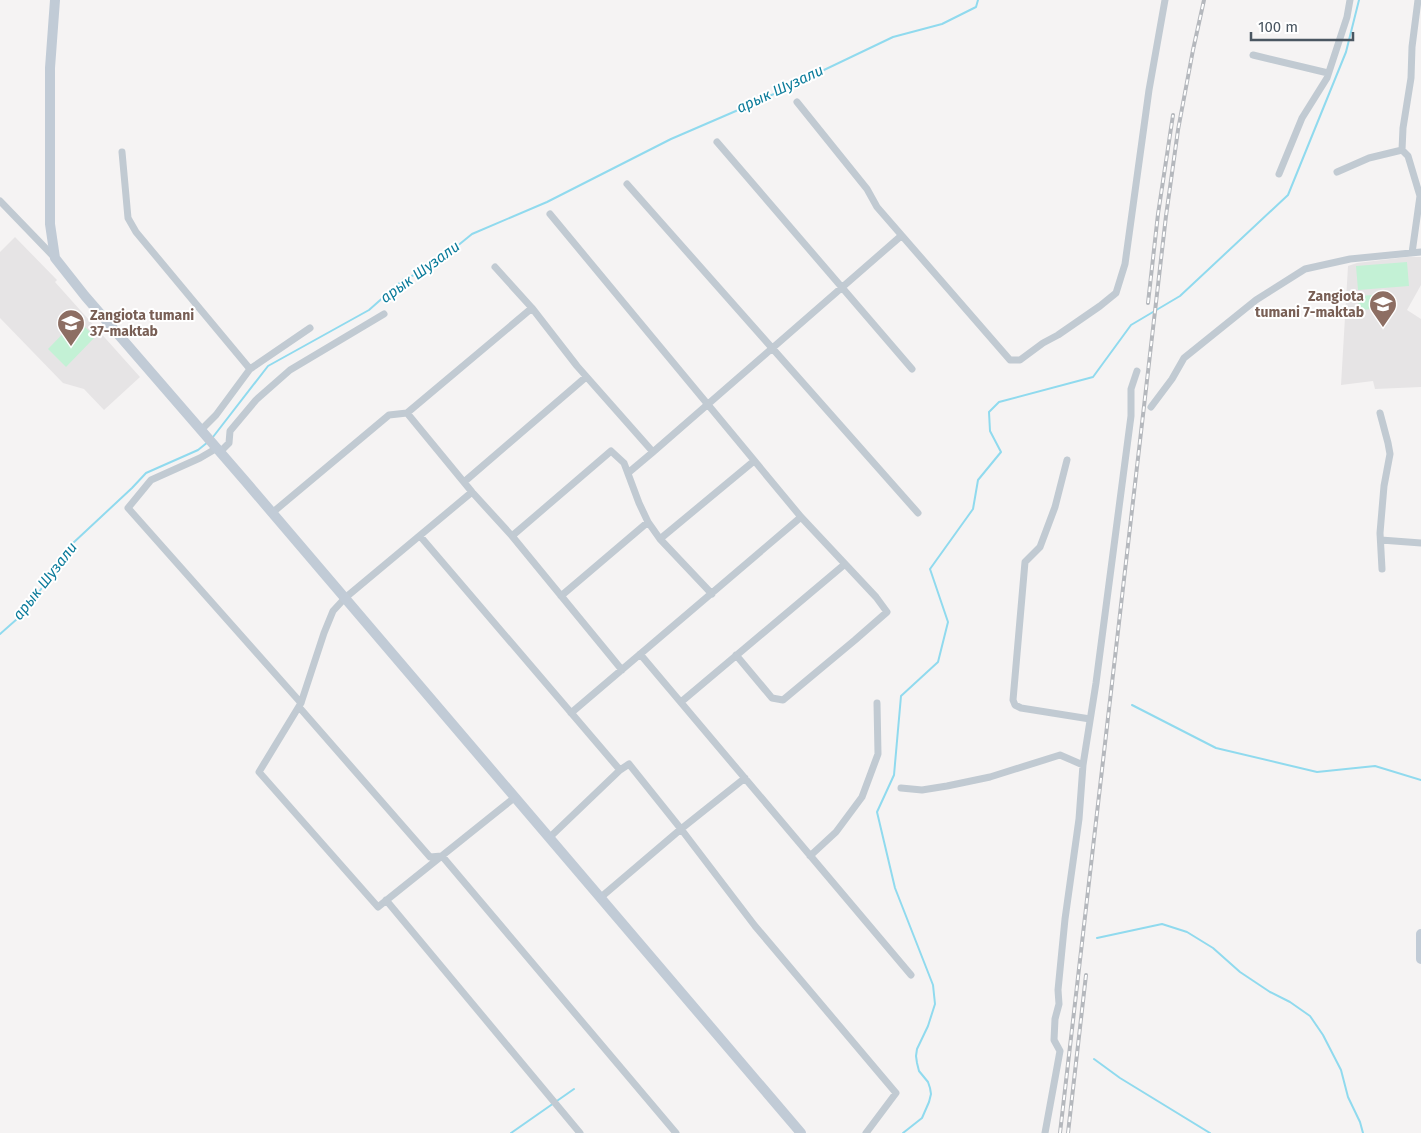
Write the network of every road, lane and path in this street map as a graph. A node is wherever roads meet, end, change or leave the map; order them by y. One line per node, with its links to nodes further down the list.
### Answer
1 (55, 0): 19 (main road)
2 (1165, 0): 16 (street)
3 (1350, 0): 6 (street)
4 (1418, 0): 9 (street)
5 (1253, 55): 6 (street)
6 (1328, 73): 12 (street)
7 (797, 102): 16 (street)
8 (717, 142): 21 (street)
9 (1402, 150): 11 (street); 18 (street)
10 (122, 152): 26 (street)
11 (1337, 172)
12 (1279, 174)
13 (627, 184): 25 (street)
14 (0, 201): 19 (street)
15 (550, 214): 30 (street)
16 (901, 236): 21 (street)
17 (1421, 252): 18 (street)
18 (1412, 253): 31 (street)
19 (55, 258): 34 (main road)
20 (495, 267): 22 (street)
21 (842, 288): 25 (street); 27 (street)
22 (532, 308): 29 (street); 32 (street)
23 (384, 314): 35 (street)
24 (310, 328): 26 (street)
25 (772, 349): 30 (street); 43 (street)
26 (250, 369): 34 (street)
27 (912, 369)
28 (1137, 371): 63 (street)
29 (586, 377): 36 (street); 40 (street)
30 (707, 404): 36 (street); 38 (street)
31 (1151, 407)
32 (407, 413): 40 (street); 42 (street)
33 (1380, 413): 49 (street)
34 (203, 433): 35 (main road)
35 (217, 448): 42 (main road); 61 (street)
36 (653, 452): 39 (street)
37 (1066, 460): 63 (street)
38 (754, 461): 44 (street); 48 (street)
39 (628, 472): 45 (street); 47 (street)
40 (464, 482): 41 (street)
41 (472, 492): 46 (street); 47 (street)
42 (272, 513): 55 (main road)
43 (918, 513)
44 (802, 517): 51 (street); 53 (street)
45 (648, 522): 48 (street); 54 (street)
46 (420, 536): 55 (street); 62 (street)
47 (512, 536): 54 (street)
48 (660, 540): 53 (street)
49 (1381, 540): 50 (street); 52 (street)
50 (1421, 543)
51 (845, 564): 57 (street); 57 (street)
52 (1382, 569)
53 (712, 594): 56 (street)
54 (561, 596): 58 (street)
55 (345, 598): 61 (street); 68 (main road)
56 (640, 654): 58 (street); 59 (street)
57 (736, 656): 59 (street)
58 (622, 670): 62 (street)
59 (681, 702): 66 (street)
60 (877, 703): 72 (street)
61 (300, 705): 71 (street); 74 (street)
62 (571, 713): 65 (street)
63 (1090, 719): 64 (street)
64 (1084, 765): 67 (street); 82 (street)
65 (620, 770): 69 (street); 70 (street)
66 (744, 778): 69 (street); 72 (street)
67 (901, 788)
68 (514, 798): 70 (main road); 71 (street)
69 (681, 829): 73 (street); 81 (street)
70 (549, 838): 73 (main road)
71 (442, 856): 74 (street); 79 (street)
72 (810, 856): 77 (street)
73 (600, 898): 80 (main road)
74 (386, 900): 78 (street)
75 (1421, 934): 76 (main road)
76 (1421, 958)
77 (911, 976)
78 (580, 1133)
79 (676, 1133)
80 (801, 1133)
81 (866, 1133)
82 (1045, 1133)

